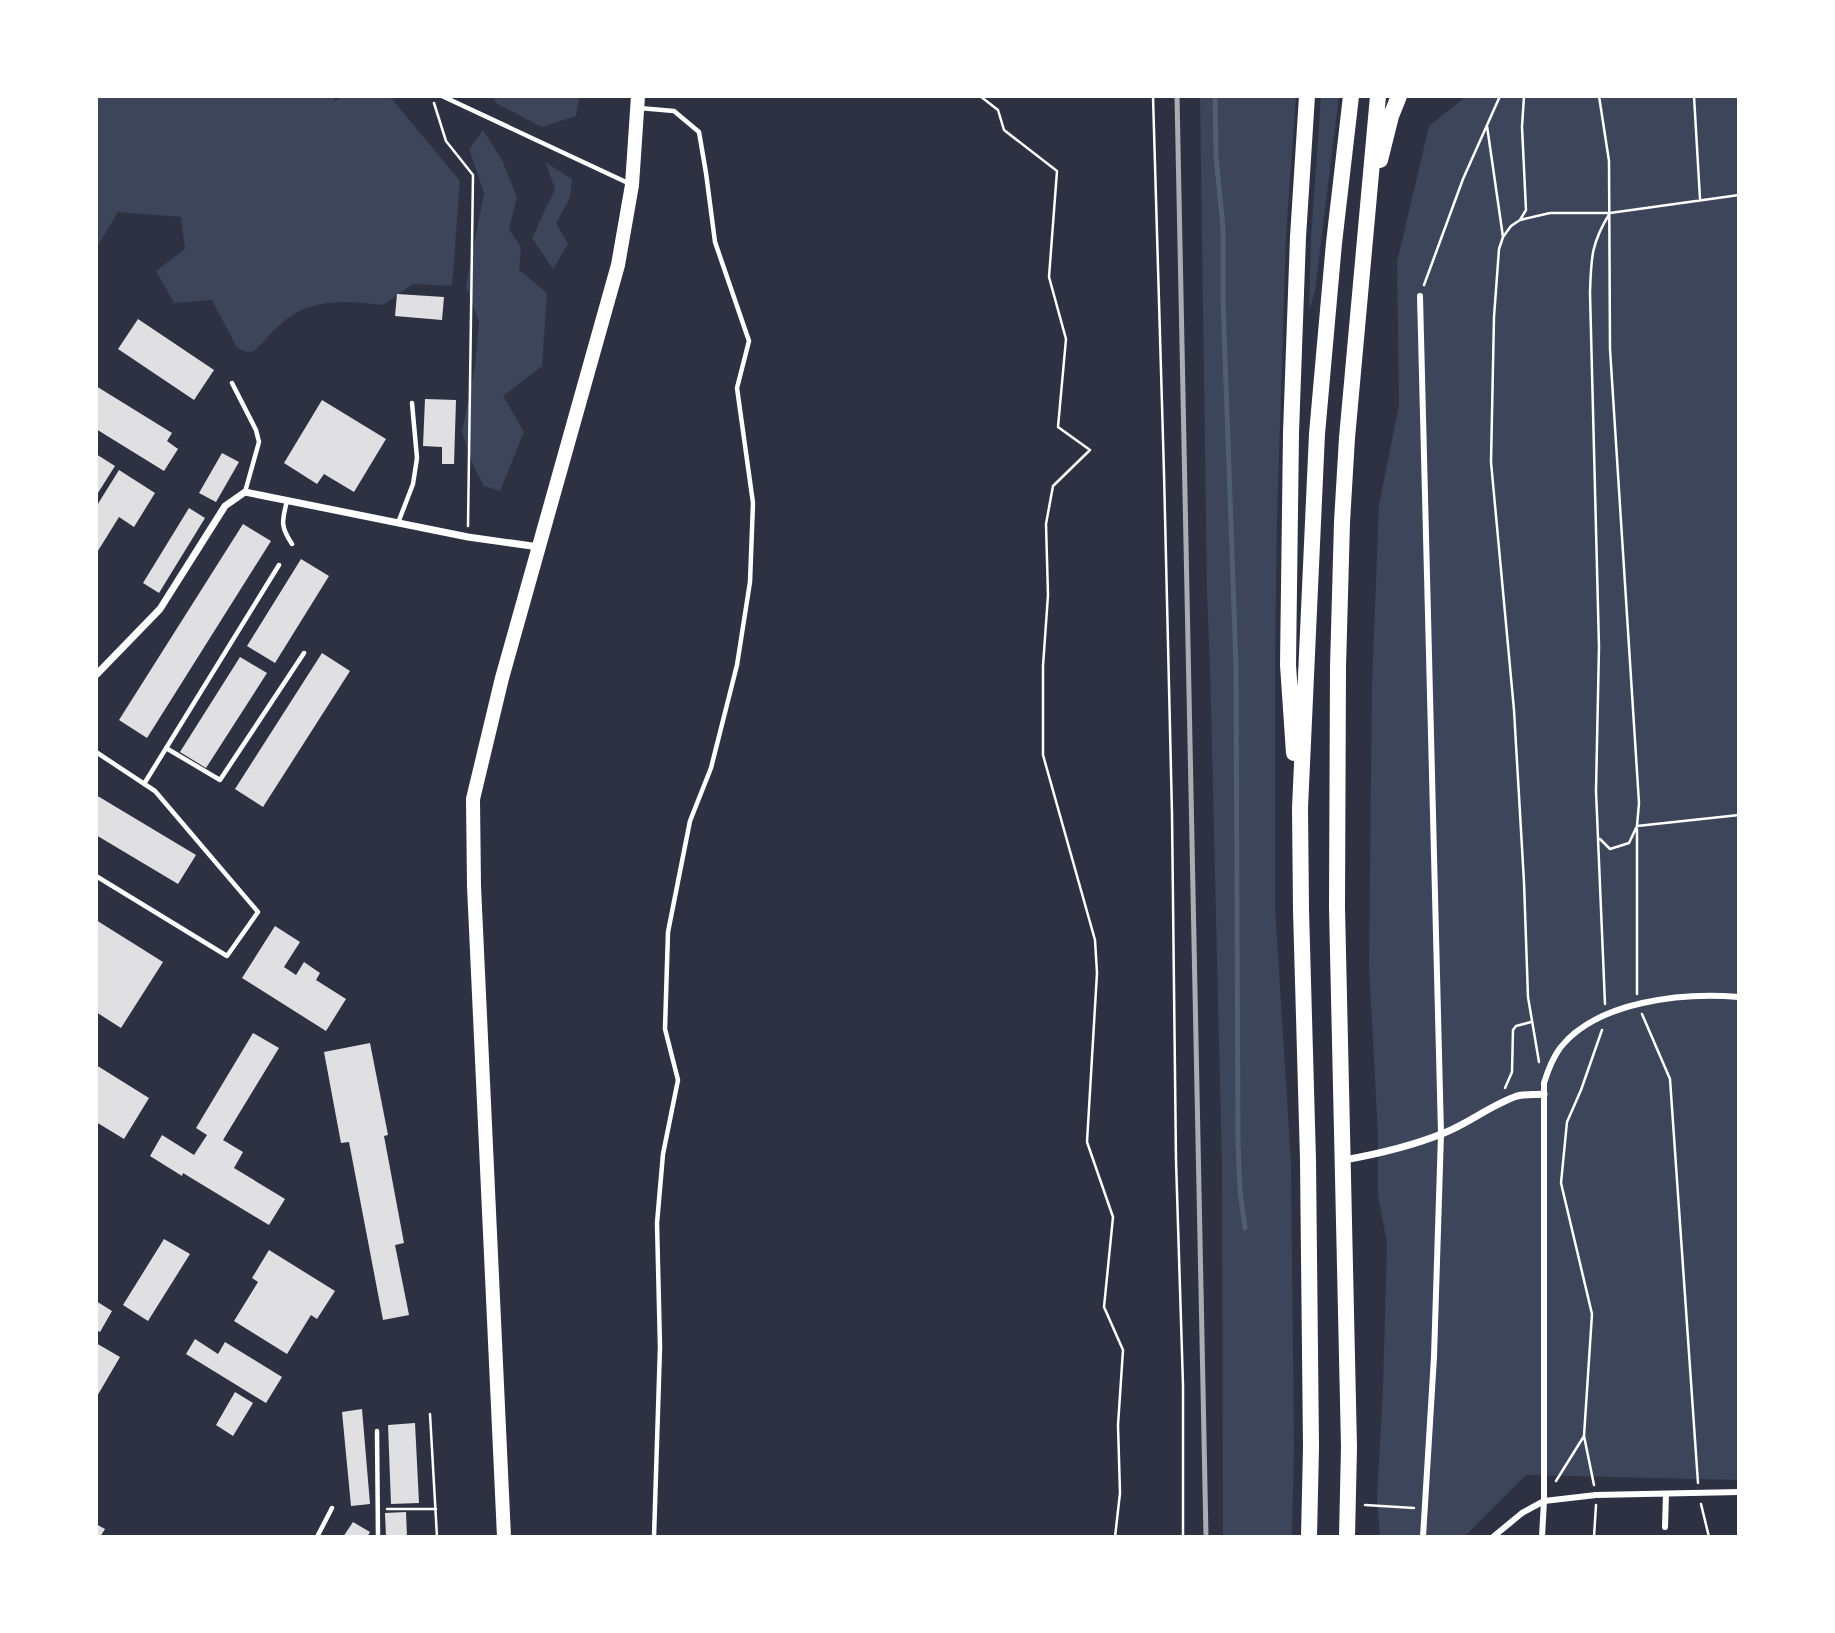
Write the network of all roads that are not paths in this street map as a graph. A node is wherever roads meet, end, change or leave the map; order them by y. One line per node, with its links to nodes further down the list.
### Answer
1 (443, 96): 7 (lane)
2 (1307, 96): 23 (main road)
3 (1351, 96): 23 (main road)
4 (1378, 96): 8 (main road)
5 (1399, 96): 8 (main road)
6 (638, 102): 7 (main road); 38 (lane)
7 (632, 185): 16 (main road)
8 (1364, 252): 28 (main road)
9 (1420, 296): 27 (street)
10 (232, 383): 12 (lane)
11 (412, 403): 14 (lane)
12 (245, 492): 13 (street); 19 (street)
13 (287, 500): 14 (street); 15 (lane)
14 (398, 523): 16 (street)
15 (292, 544)
16 (539, 547): 37 (main road)
17 (279, 565): 20 (lane)
18 (304, 653): 20 (lane)
19 (97, 672)
20 (166, 748): 22 (lane)
21 (96, 752): 22 (lane)
22 (144, 784): 24 (lane)
23 (1300, 808): 39 (main road)
24 (96, 876)
25 (1739, 997): 26 (street)
26 (1544, 1094): 27 (street); 32 (street)
27 (1441, 1134): 28 (street); 41 (street)
28 (1344, 1160): 40 (main road)
29 (377, 1431): 36 (lane)
30 (1739, 1492): 31 (street)
31 (1666, 1494): 32 (street); 34 (street)
32 (1544, 1501): 42 (street); 43 (street)
33 (332, 1508): 35 (lane)
34 (1665, 1527)
35 (317, 1537)
36 (378, 1537)
37 (504, 1537)
38 (654, 1537)
39 (1310, 1537)
40 (1347, 1537)
41 (1423, 1537)
42 (1493, 1537)
43 (1542, 1537)

